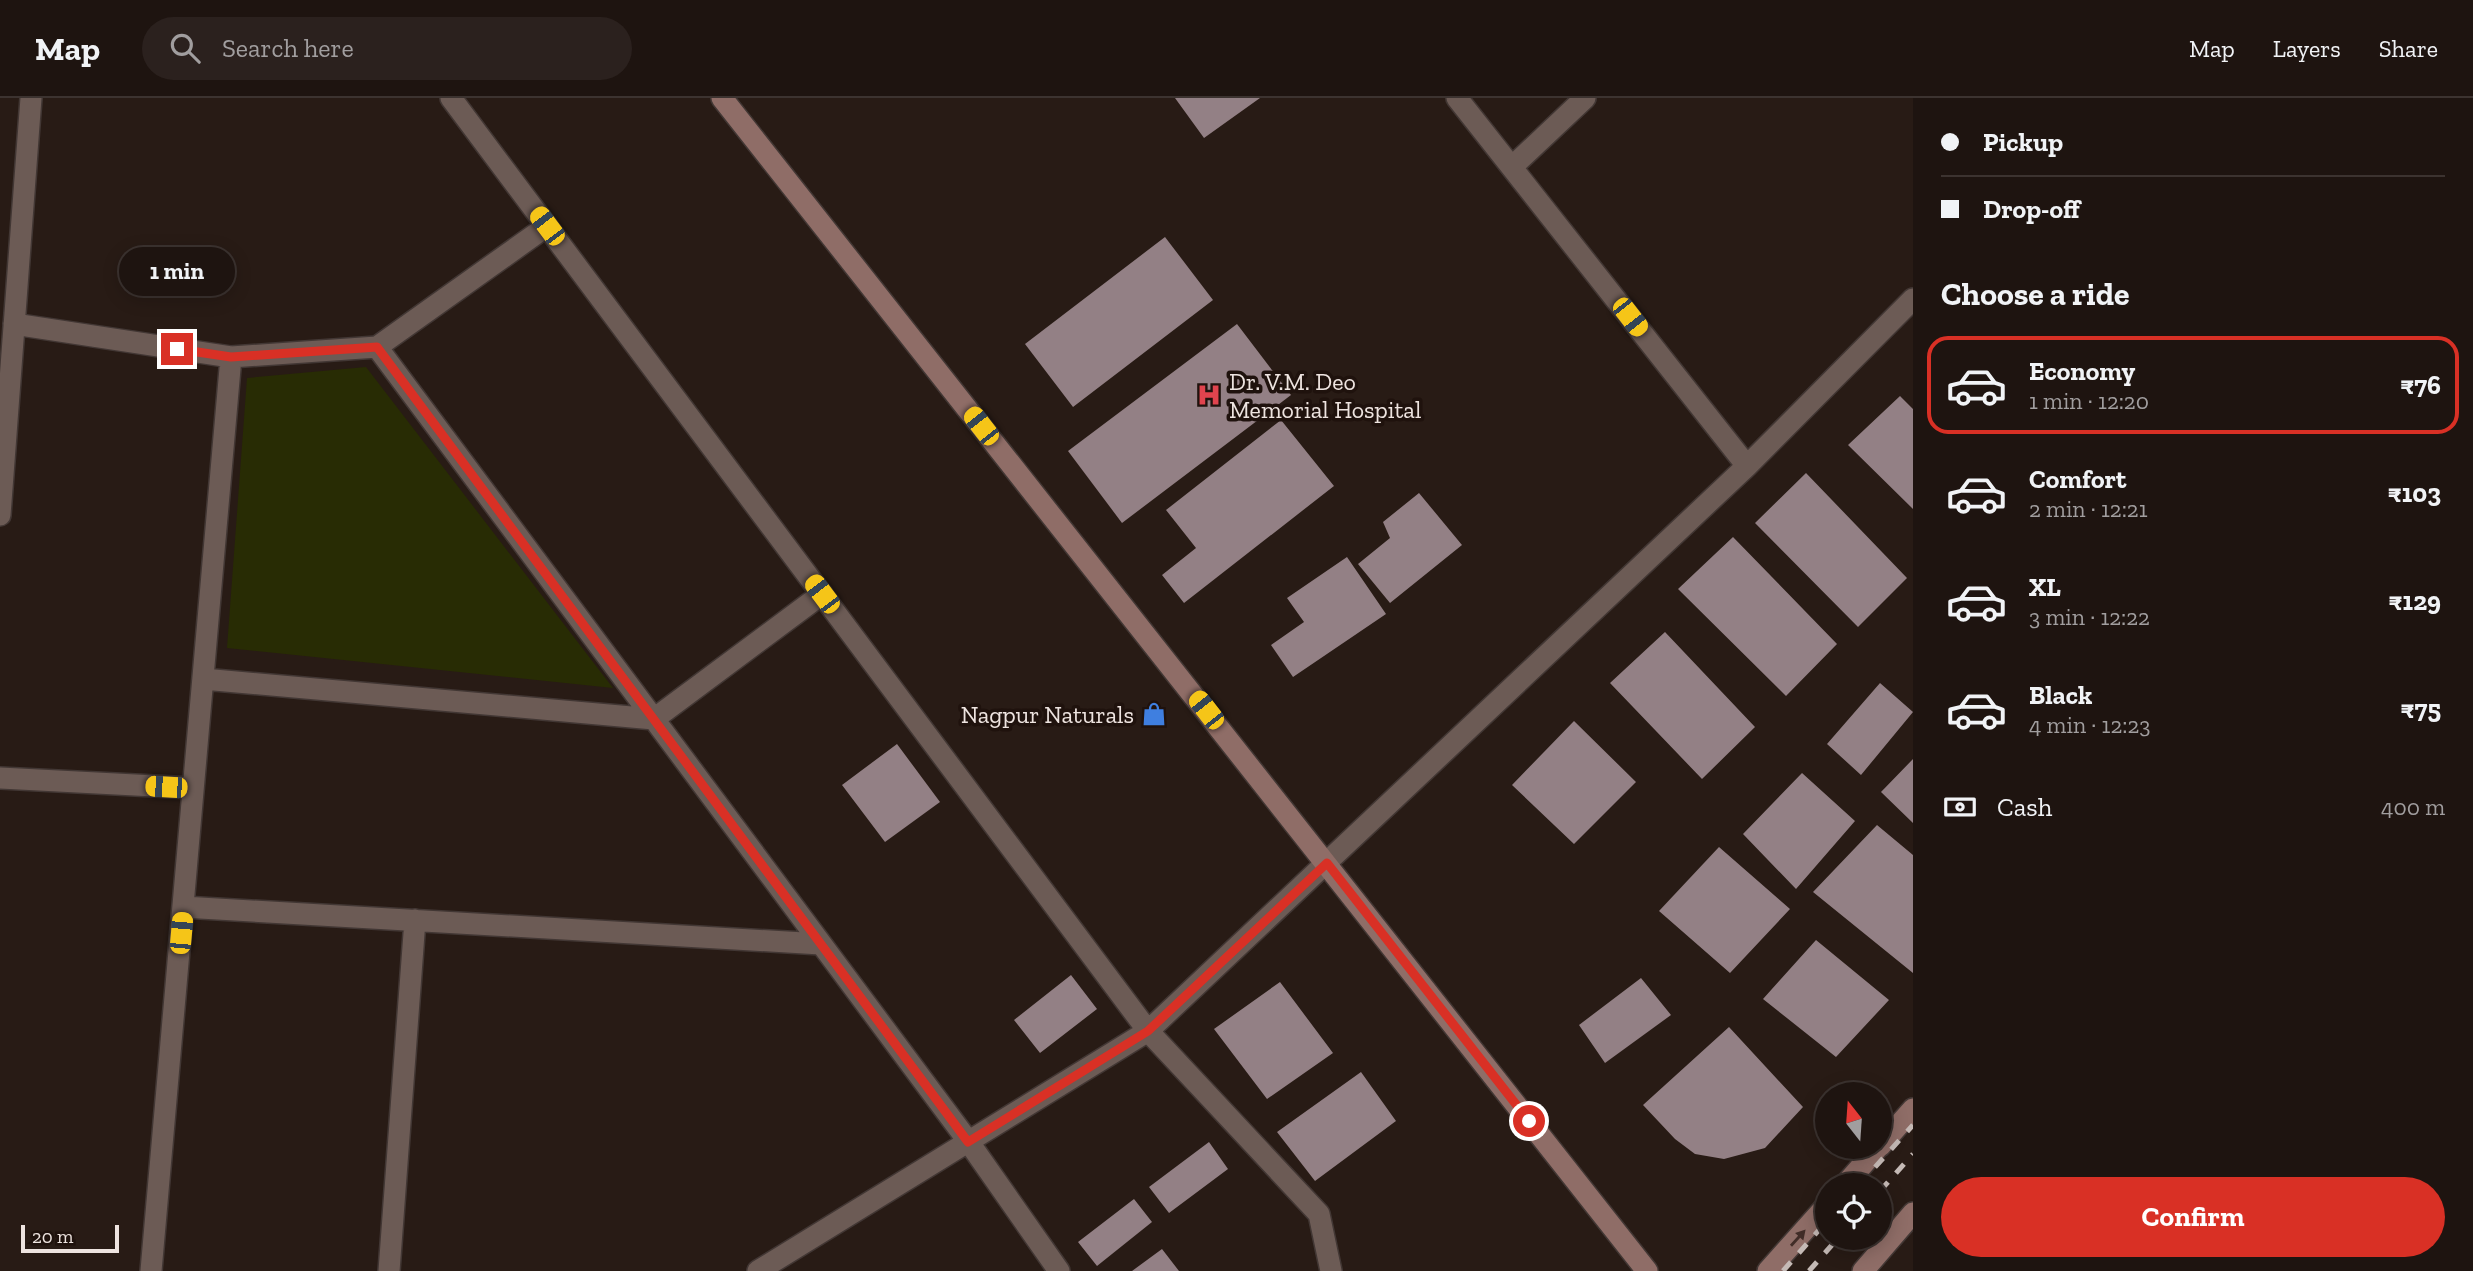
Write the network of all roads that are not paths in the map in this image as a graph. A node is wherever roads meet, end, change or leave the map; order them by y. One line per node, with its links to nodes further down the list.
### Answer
1 (31, 98): 9 (street)
2 (451, 98): 7 (street)
3 (722, 98): 19 (street)
4 (1457, 98): 6 (street)
5 (1586, 98): 6 (street)
6 (1512, 167): 12 (street)
7 (547, 226): 10 (street); 14 (street)
8 (1913, 299): 12 (street)
9 (14, 324): 11 (street); 13 (street)
10 (377, 347): 11 (street); 16 (street)
11 (231, 357): 15 (street)
12 (1747, 466): 19 (street)
13 (0, 515)
14 (822, 594): 16 (street); 23 (street)
15 (203, 679): 16 (street); 18 (street)
16 (654, 719): 22 (street)
17 (0, 778): 18 (street)
18 (194, 788): 20 (street)
19 (1327, 863): 23 (street); 36 (street)
20 (183, 907): 21 (street); 31 (street)
21 (415, 920): 22 (street); 32 (street)
22 (821, 944): 26 (street)
23 (1148, 1031): 26 (street); 35 (street)
24 (1913, 1109): 25 (street)
25 (1892, 1132)
26 (968, 1142): 33 (street); 34 (street)
27 (1868, 1159): 28 (street)
28 (1855, 1173)
29 (1913, 1213): 38 (street)
30 (1815, 1218): 37 (street, one-way to 30)
31 (151, 1271)
32 (389, 1271)
33 (758, 1271)
34 (1059, 1271)
35 (1331, 1271)
36 (1647, 1271)
37 (1768, 1271)
38 (1863, 1271)

